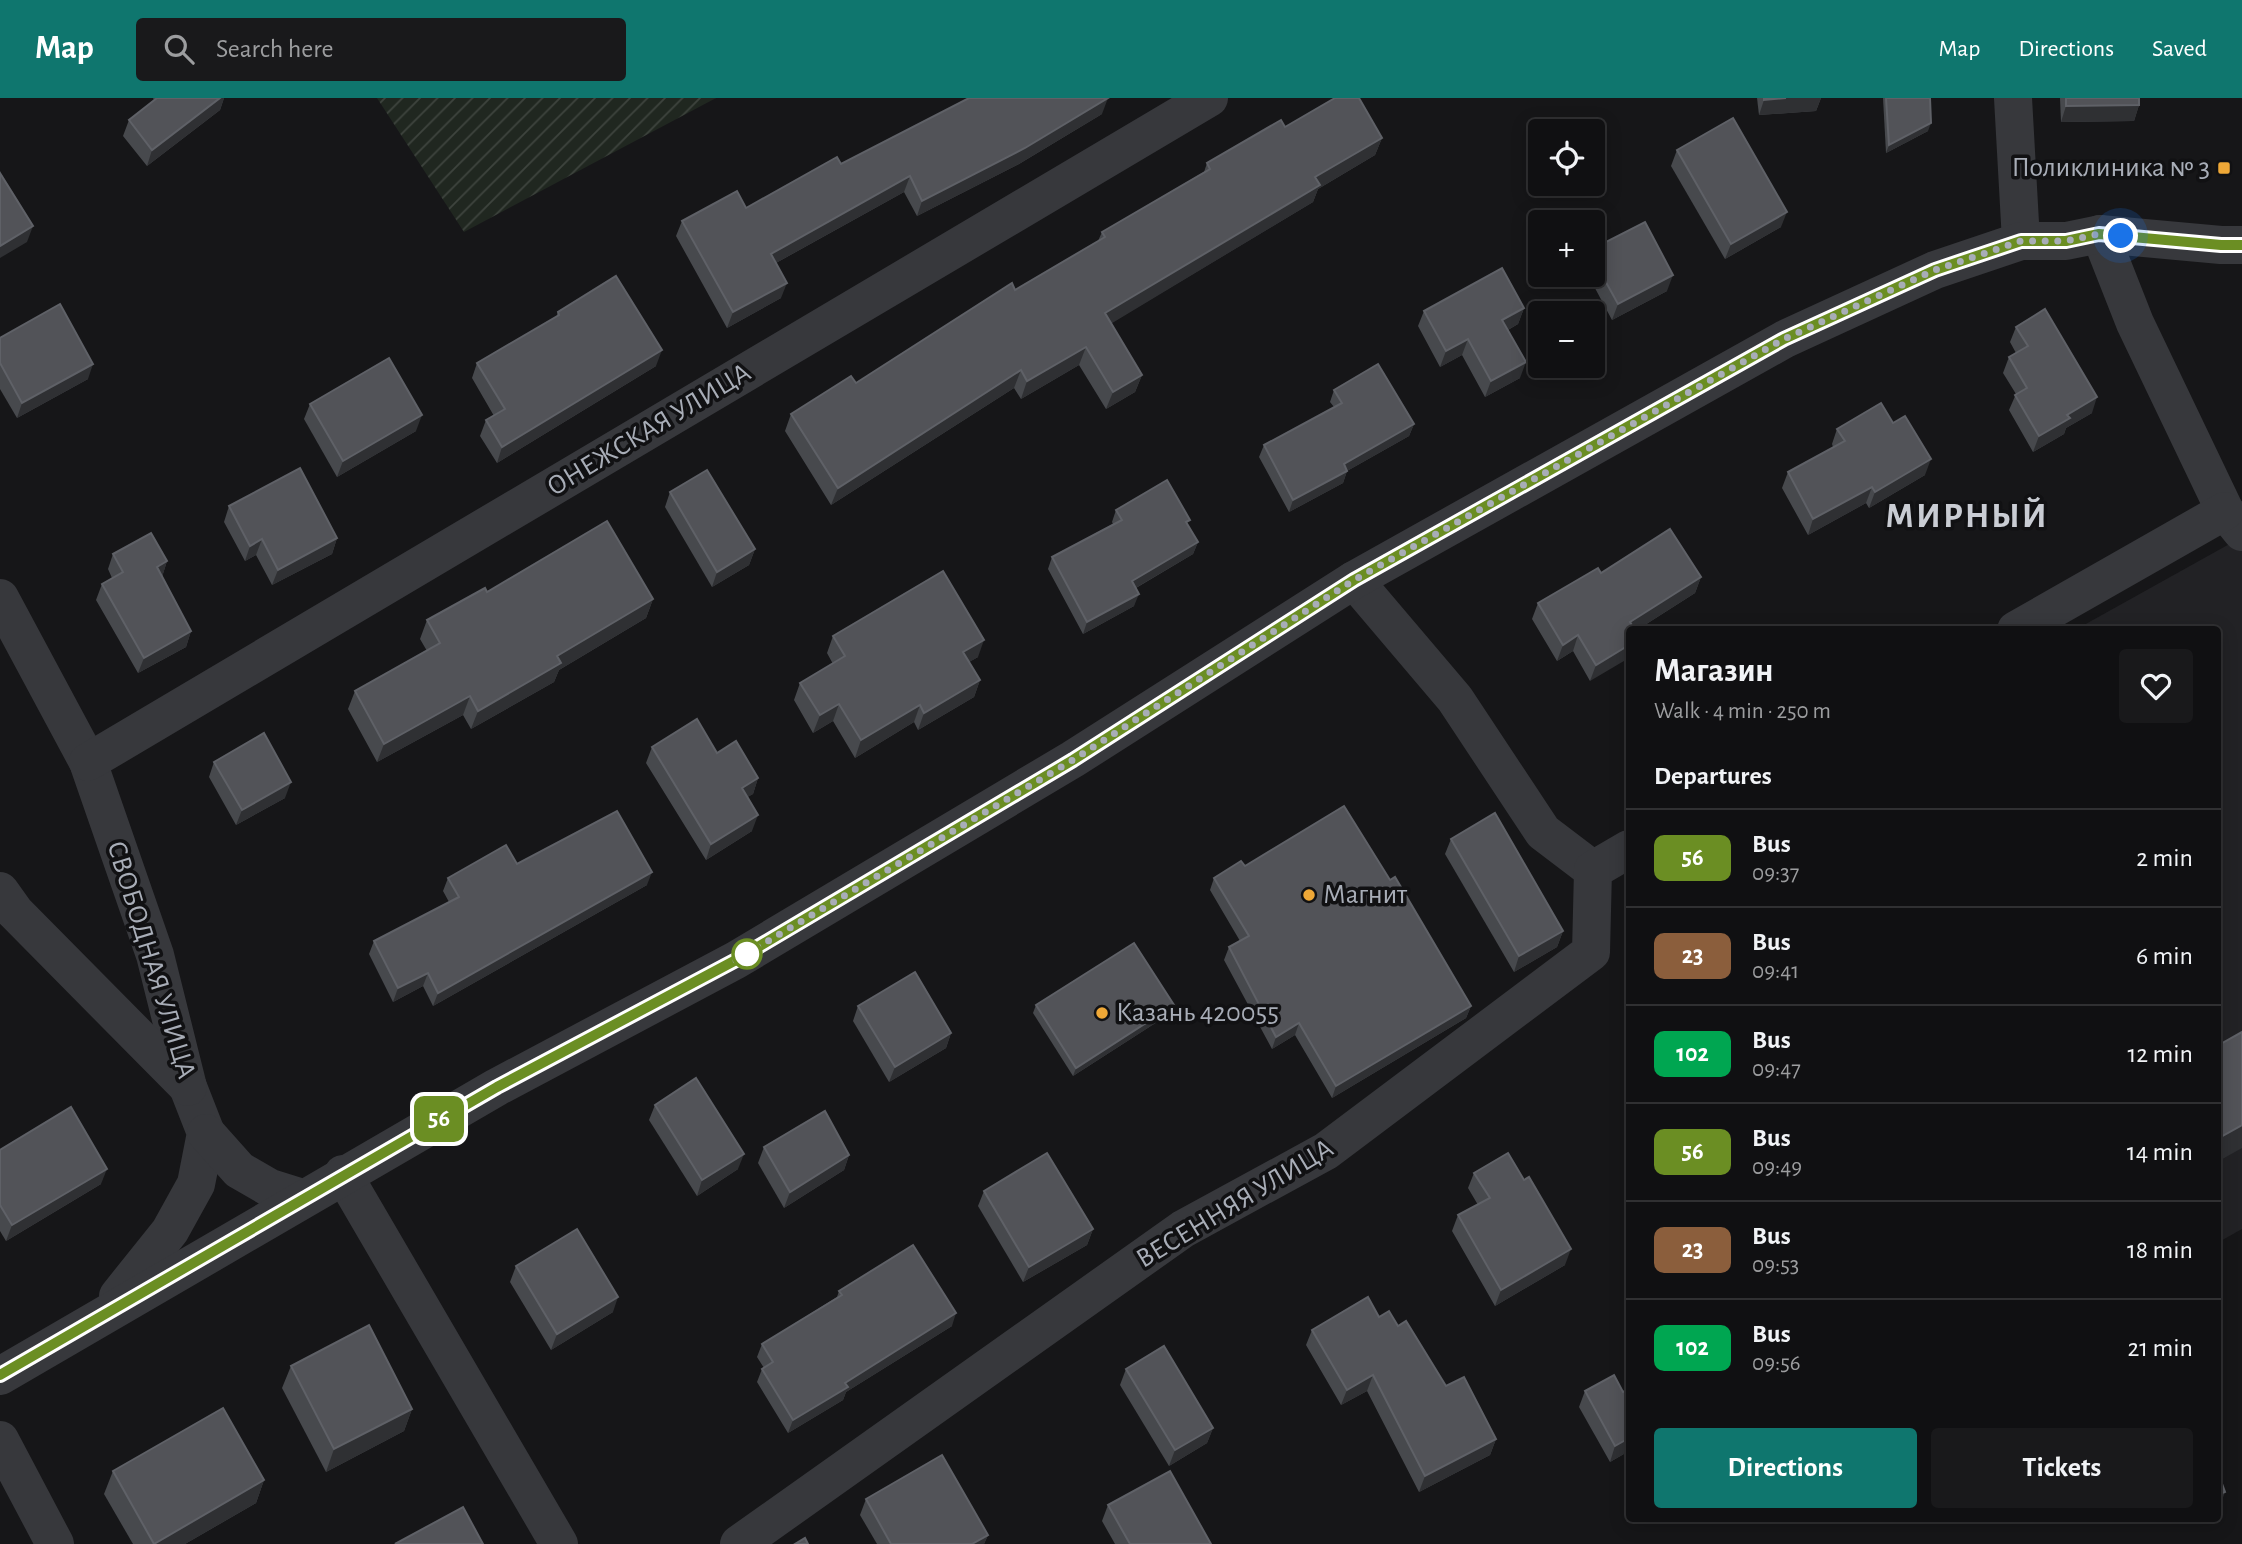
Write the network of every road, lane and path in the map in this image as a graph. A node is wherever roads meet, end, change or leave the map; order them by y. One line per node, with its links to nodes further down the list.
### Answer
1 (1209, 98): 10 (street, ОНЕЖСКАЯ УЛИЦА)
2 (2012, 98): 4 (street)
3 (2099, 234): 4 (street); 5 (street); 6 (street)
4 (2021, 241): 7 (street)
5 (2242, 245)
6 (2234, 521): 9 (street)
7 (1354, 580): 12 (street); 16 (street)
8 (0, 597): 10 (street, СВОБОДНАЯ УЛИЦА)
9 (2024, 626)
10 (88, 762): 14 (street, СВОБОДНАЯ УЛИЦА)
11 (1626, 851): 12 (street)
12 (1593, 870): 23 (street, ВЕСЕННЯЯ УЛИЦА)
13 (0, 891): 14 (street)
14 (188, 1087): 15 (street, СВОБОДНАЯ УЛИЦА)
15 (206, 1133): 17 (street); 18 (street)
16 (343, 1174): 17 (street); 22 (street)
17 (302, 1198): 18 (street)
18 (104, 1315): 19 (street)
19 (0, 1376)
20 (0, 1440): 21 (street)
21 (55, 1544)
22 (559, 1544)
23 (738, 1544)

